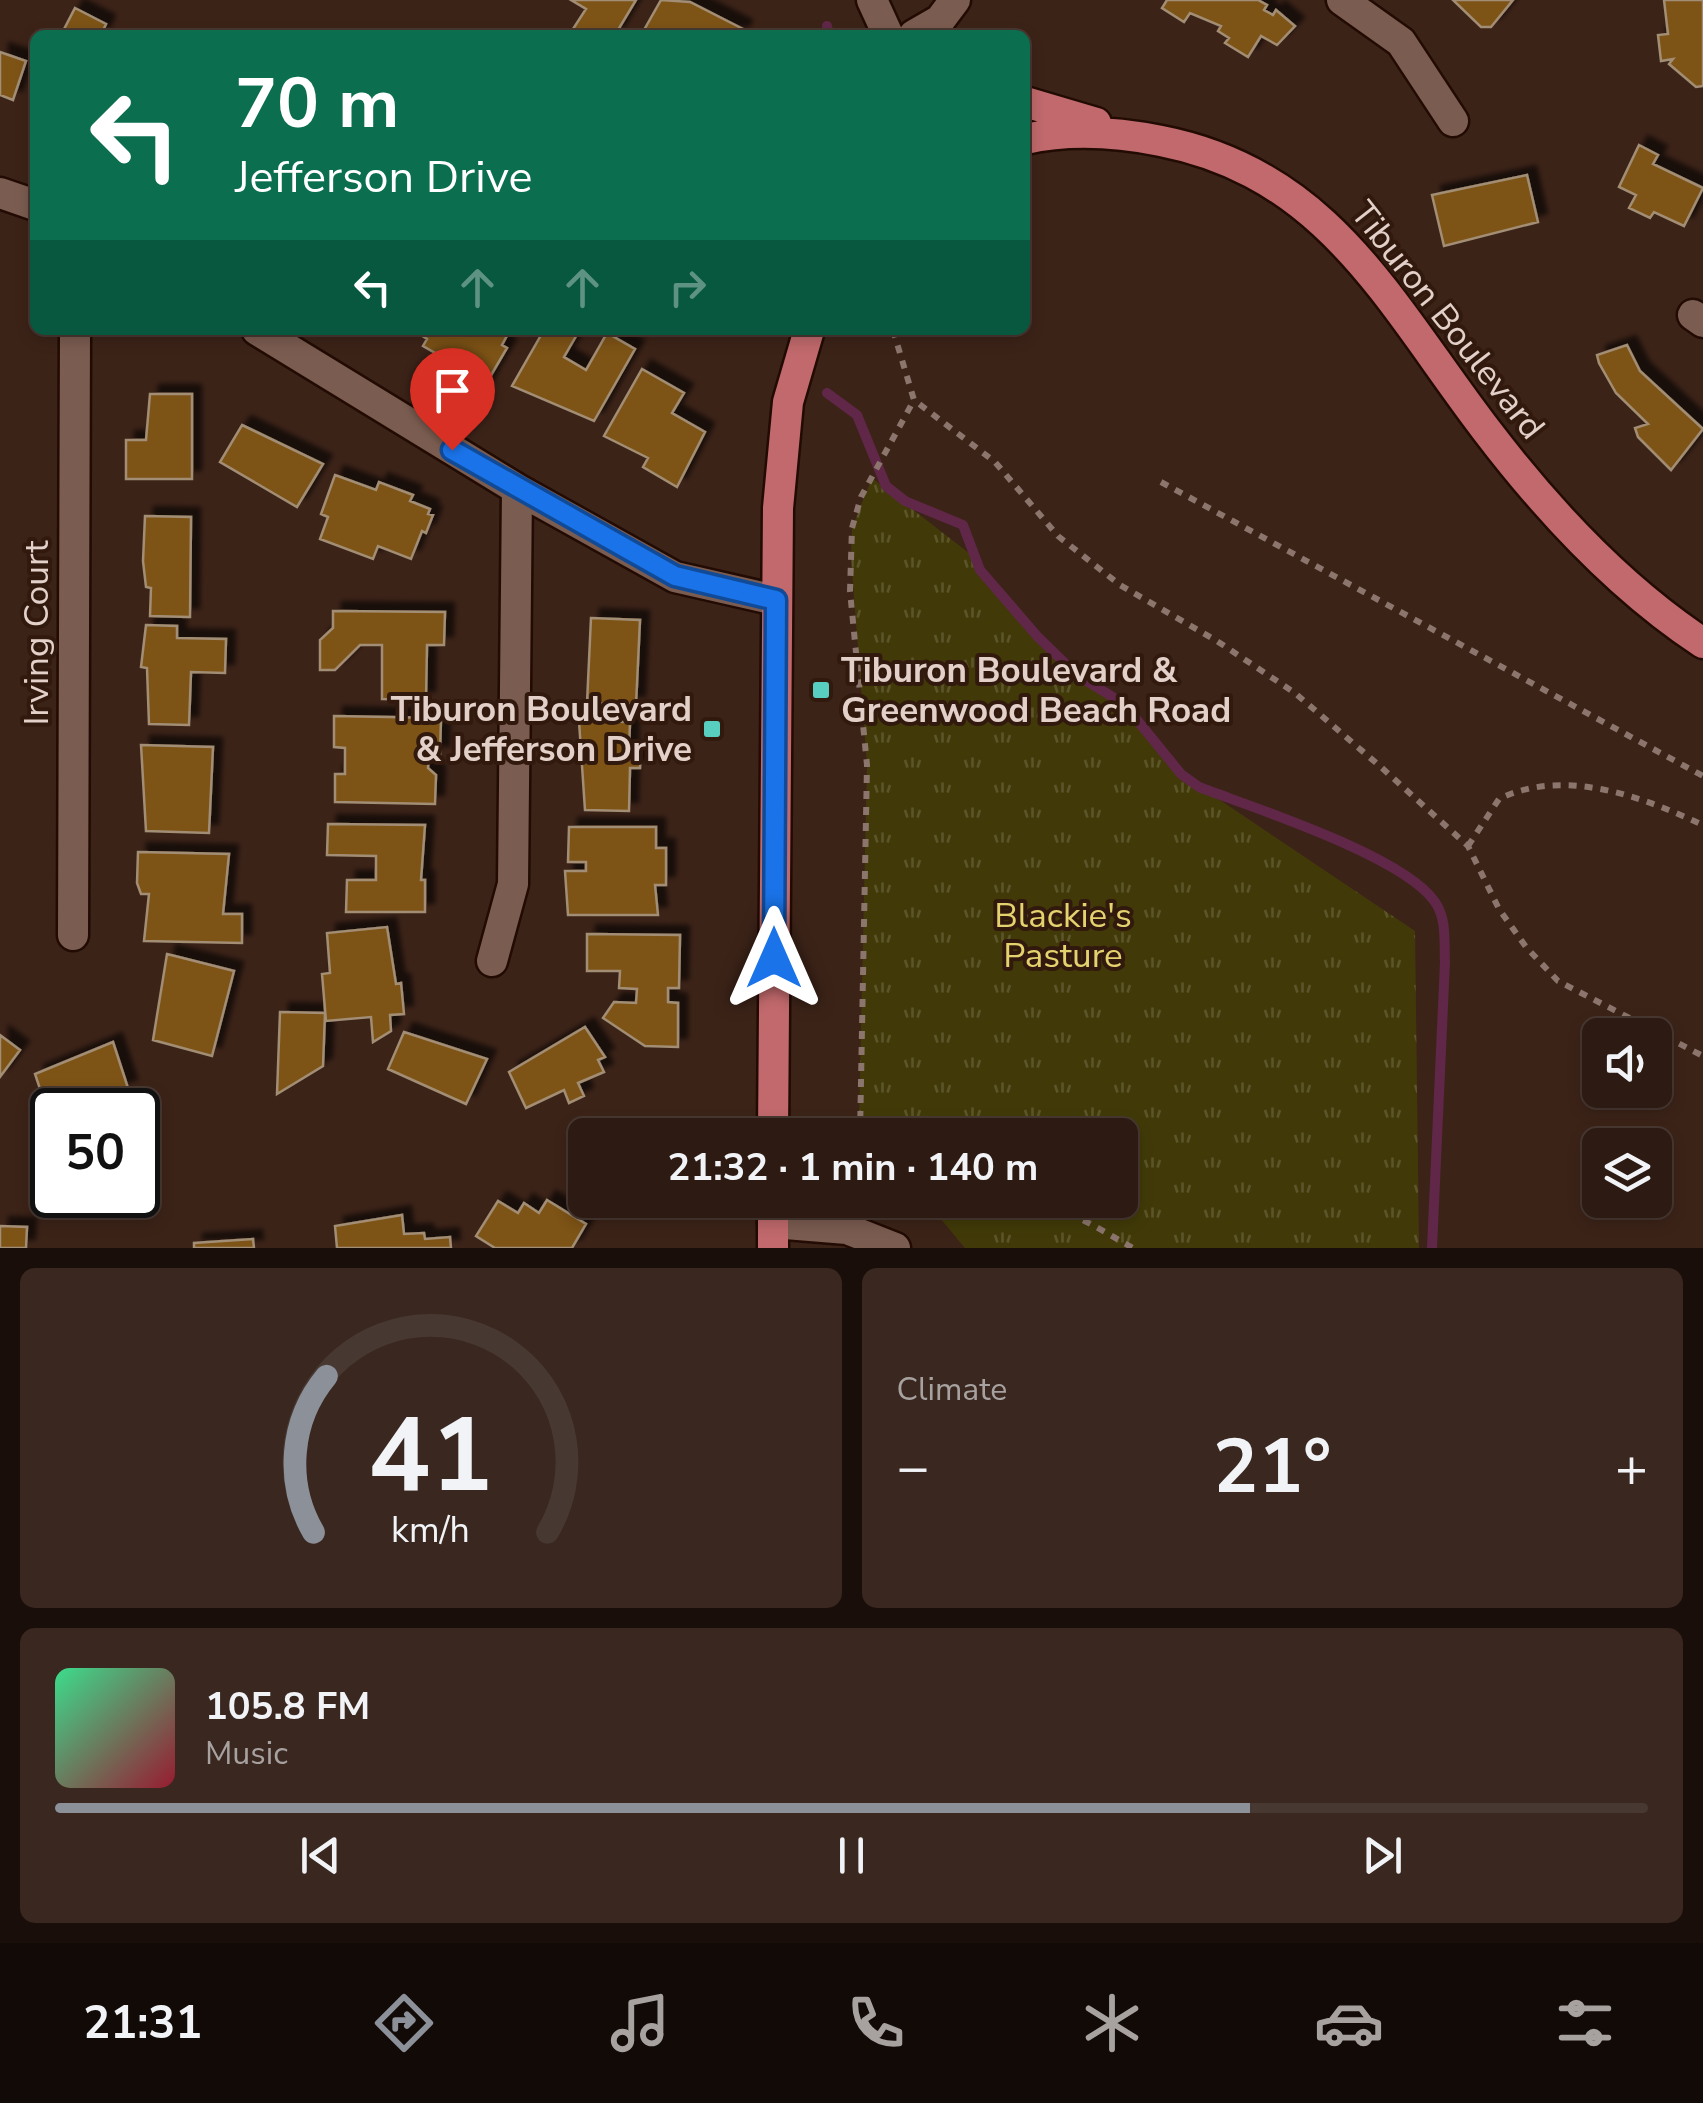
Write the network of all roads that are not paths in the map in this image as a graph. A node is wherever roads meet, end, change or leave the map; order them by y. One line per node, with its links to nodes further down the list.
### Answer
1 (872, 0): 4 (street)
2 (955, 0): 5 (street)
3 (1342, 0): 7 (street)
4 (886, 30)
5 (923, 30)
6 (1030, 103): 8 (main road)
7 (1453, 122)
8 (1142, 137): 9 (main road, Tiburon Boulevard); 17 (main road, Tiburon Boulevard)
9 (1030, 138)
10 (0, 193): 11 (street)
11 (30, 203)
12 (74, 335): 18 (street, Irving Court)
13 (265, 335): 15 (street)
14 (808, 335): 16 (main road)
15 (516, 490): 16 (street); 19 (street)
16 (776, 600): 20 (main road)
17 (1703, 644)
18 (73, 935)
19 (492, 961)
20 (774, 1118)
21 (773, 1224): 22 (street)
22 (894, 1248)

